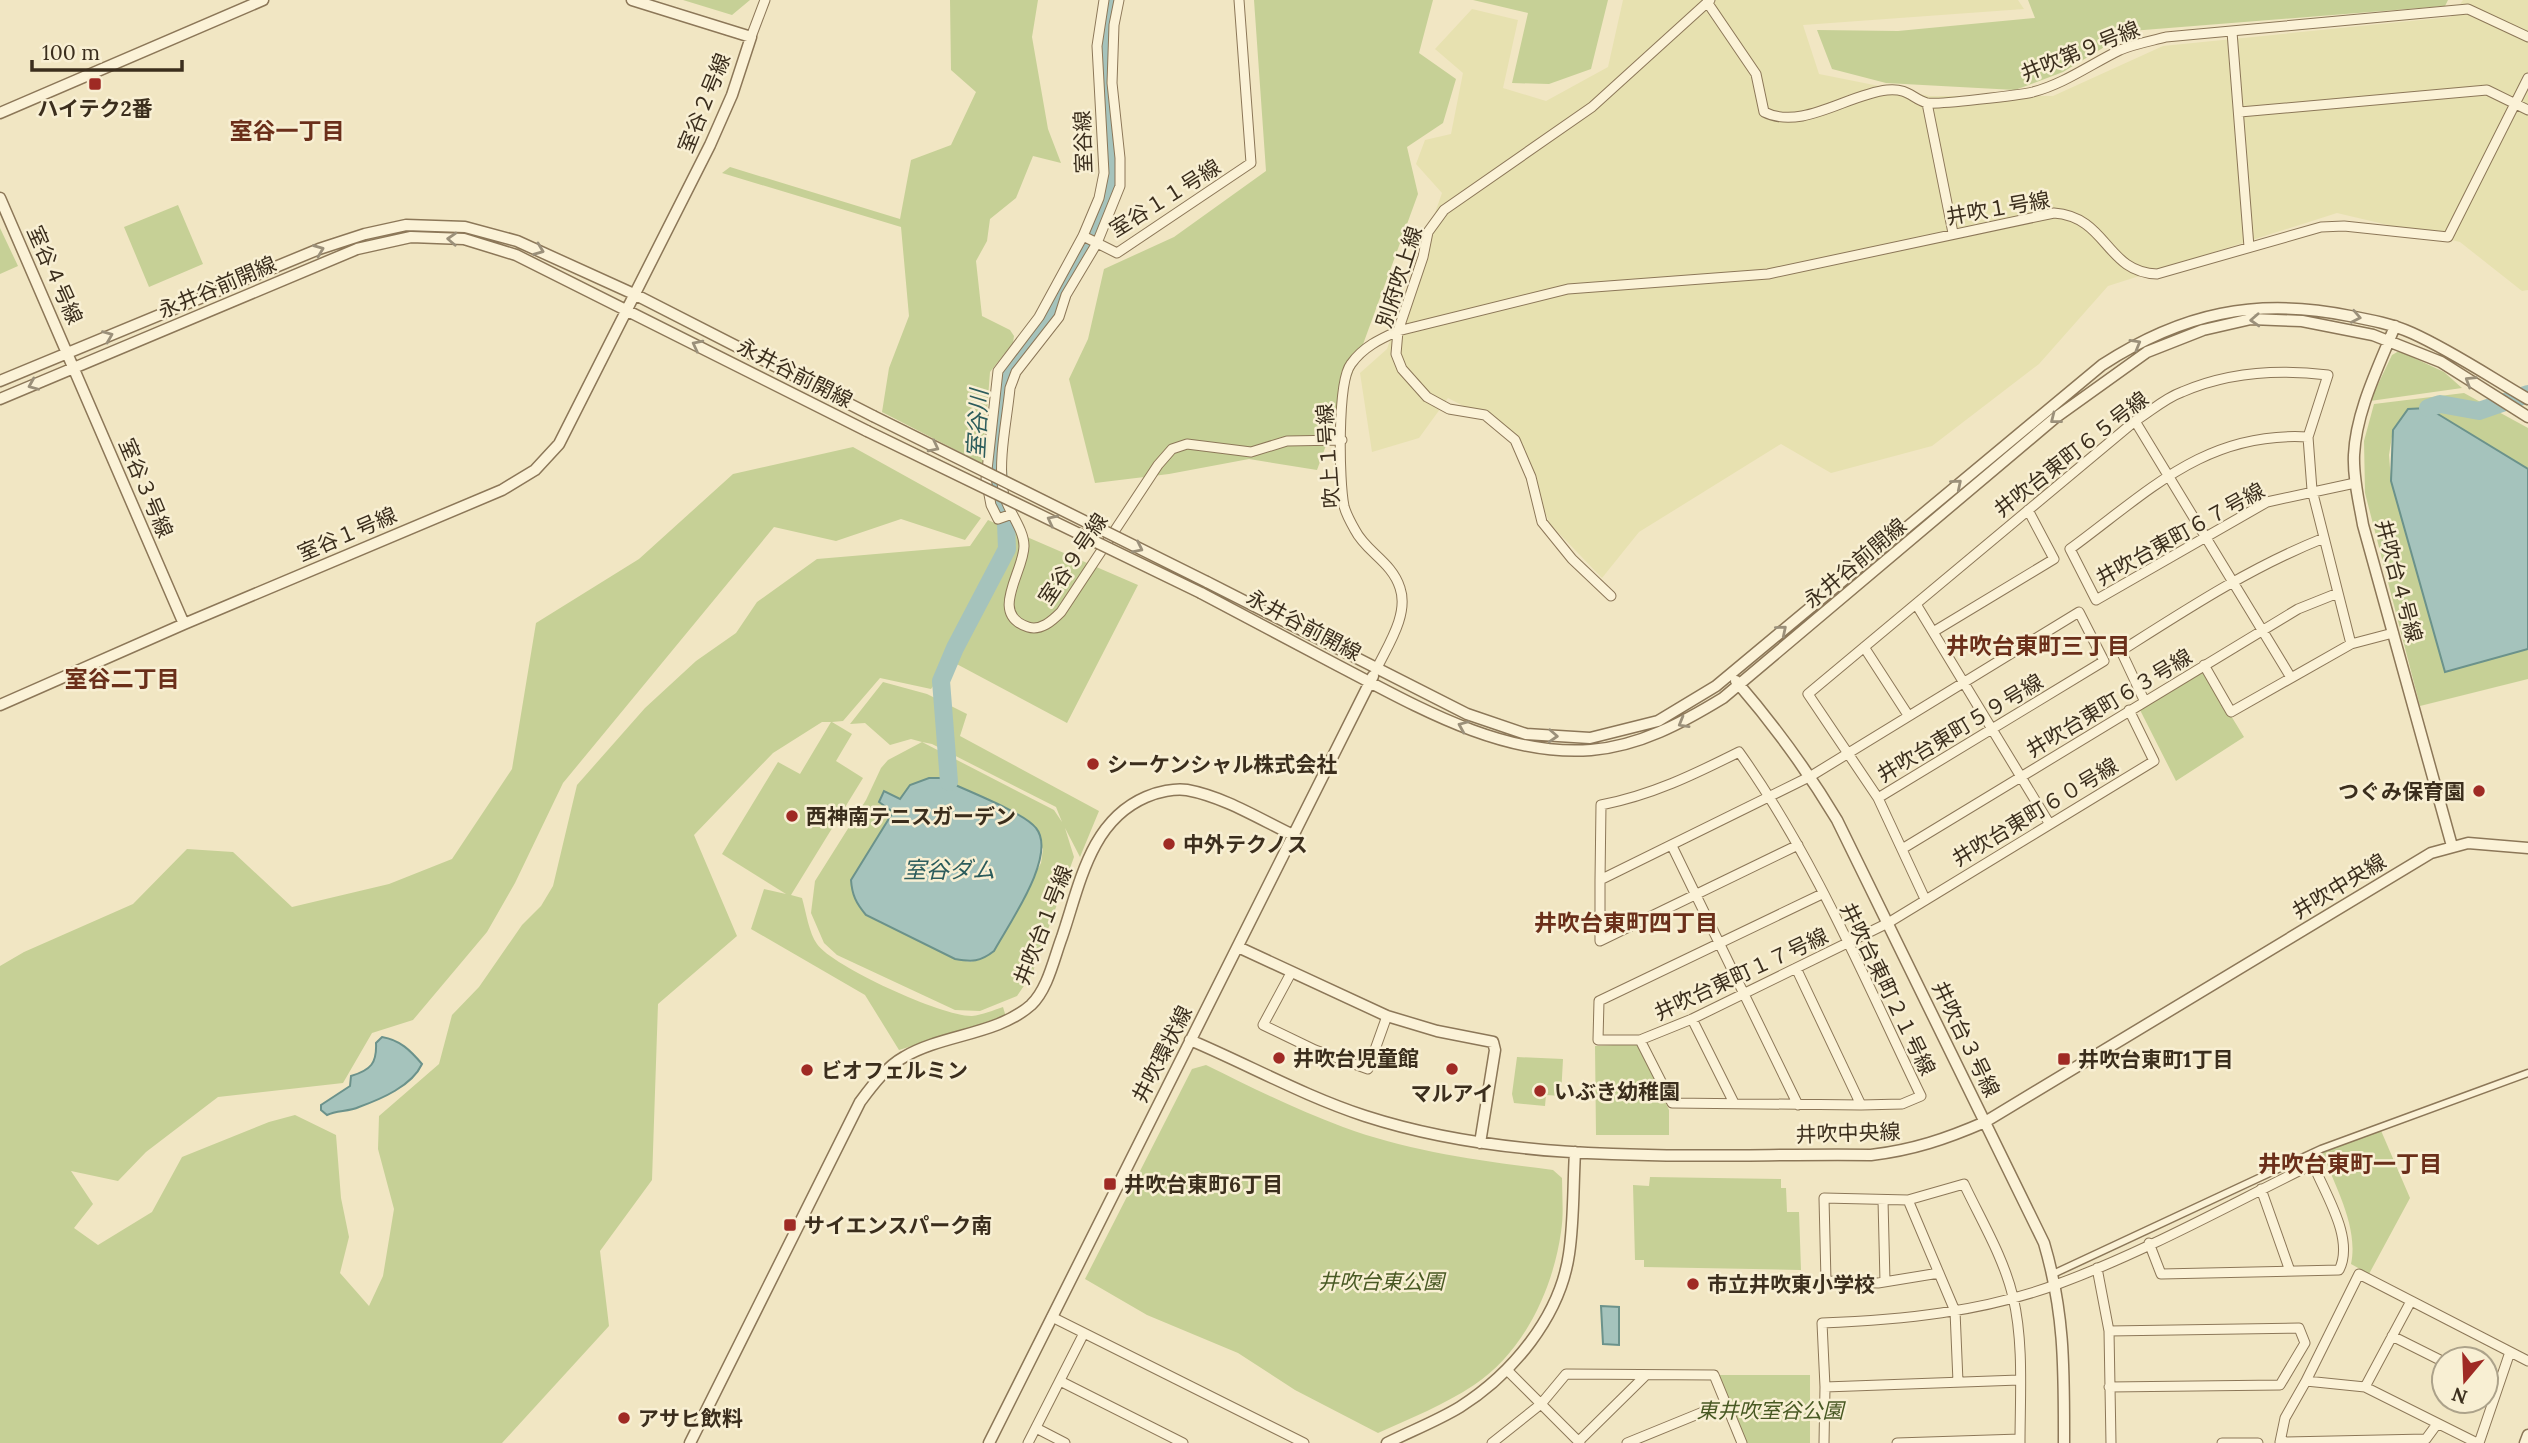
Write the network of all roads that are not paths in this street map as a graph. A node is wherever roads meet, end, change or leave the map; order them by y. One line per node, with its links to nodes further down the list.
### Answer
1 (263, 0): 16 (street)
2 (632, 0): 9 (street, 室谷２号線)
3 (765, 0): 9 (street)
4 (1104, 0): 19 (street, 室谷線)
5 (1119, 0): 20 (street, 室谷１１号線)
6 (1239, 0): 20 (street, 室谷１１号線)
7 (1709, 1): 12 (street, 井吹第９号線); 25 (street, 別府吹上線)
8 (2232, 32): 10 (street, 井吹第９号線); 12 (street, 井吹第９号線); 15 (street)
9 (751, 37): 22 (street, 室谷２号線)
10 (2528, 37)
11 (2528, 78): 13 (street, 井吹１号線)
12 (1927, 103): 18 (street)
13 (2515, 104): 14 (street); 15 (street); 21 (street, 井吹１号線)
14 (2528, 110)
15 (2240, 112): 21 (street)
16 (0, 113)
17 (0, 198): 27 (street, 室谷４号線)
18 (1953, 233): 21 (street, 井吹１号線); 25 (street, 井吹１号線)
19 (1083, 236): 20 (street); 40 (street, 室谷線)
20 (1097, 243): 40 (street, 室谷９号線)
21 (2249, 247)
22 (635, 295): 23 (street, 室谷２号線); 27 (street, 永井谷前開線, one-way to 22); 44 (street, 永井谷前開線, one-way to 44, bridge)
23 (628, 310): 28 (street, 永井谷前開線, one-way to 28); 44 (street, 永井谷前開線, one-way to 23, bridge); 48 (street, 室谷１号線)
24 (2395, 326): 26 (street, 井吹台４号線); 31 (street, 永井谷前開線); 56 (street, 永井谷前開線, one-way to 24)
25 (1398, 331): 35 (street, 吹上１号線); 46 (street, 別府吹上線)
26 (2389, 341): 32 (street, 永井谷前開線, one-way to 26); 37 (street, 井吹台４号線); 60 (street, 永井谷前開線, one-way to 60)
27 (68, 352): 28 (street, 室谷４号線); 29 (street, 永井谷前開線)
28 (72, 368): 30 (street, 永井谷前開線, one-way to 30); 48 (street, 室谷３号線)
29 (0, 381)
30 (0, 399)
31 (2528, 399)
32 (2528, 417)
33 (2135, 421): 34 (street, 井吹台東町６５号線); 36 (street); 39 (street, 井吹台東町６５号線)
34 (2308, 437): 36 (street, 井吹台東町６７号線); 38 (street, 井吹台東町６５号線)
35 (1342, 440): 40 (street, 室谷９号線); 55 (street, 吹上１号線)
36 (2170, 476): 41 (street); 41 (street, 井吹台東町６７号線)
37 (2355, 483): 38 (street, 井吹台東町６７号線); 51 (street, 井吹台４号線)
38 (2312, 490): 41 (street, 井吹台東町６７号線); 42 (street, 井吹台東町６５号線)
39 (2028, 510): 47 (street, 井吹台東町６５号線); 50 (street)
40 (1012, 514)
41 (2206, 535): 43 (street)
42 (2324, 538): 43 (street); 45 (street, 井吹台東町６５号線)
43 (2234, 580): 49 (street); 61 (street)
44 (1204, 587): 55 (street, 永井谷前開線); 59 (street, 永井谷前開線)
45 (2337, 593): 49 (street, 井吹台東町６３号線); 52 (street, 井吹台東町６５号線)
46 (1611, 596)
47 (1916, 604): 50 (street); 53 (street, 井吹台東町６５号線)
48 (184, 624): 62 (street, 室谷１号線)
49 (2262, 630): 54 (street, 井吹台東町６３号線); 57 (street)
50 (1933, 632): 58 (street)
51 (2393, 633): 52 (street); 75 (street, 井吹台４号線)
52 (2351, 644): 57 (street)
53 (1864, 647): 64 (street); 66 (street, 井吹台東町６５号線)
54 (2204, 665): 57 (street); 61 (street, 井吹台東町６３号線)
55 (1377, 668): 56 (street, 永井谷前開線, one-way to 56); 59 (street, 井吹環状線)
56 (1730, 674): 60 (street, 井吹台３号線)
57 (2290, 676)
58 (1964, 681): 64 (street, 井吹台東町５９号線); 65 (street); 65 (street, 井吹台東町５９号線)
59 (1370, 682): 60 (street, 永井谷前開線, one-way to 59); 72 (street, 井吹環状線)
60 (1740, 685): 67 (street, 井吹台３号線)
61 (2144, 700): 63 (street, 井吹台東町６３号線)
62 (0, 705)
63 (2129, 710): 68 (street, 井吹台東町６３号線); 71 (street, 井吹台東町６０号線)
64 (1908, 715): 66 (street, 井吹台東町５９号線)
65 (1993, 729): 68 (street); 70 (street, 井吹台東町５９号線)
66 (1848, 751): 67 (street, 井吹台東町５９号線); 70 (street)
67 (1811, 776): 69 (street, 井吹台東町５９号線); 82 (street, 井吹台３号線)
68 (2022, 776): 71 (street); 77 (street, 井吹台東町６３号線)
69 (1771, 797): 73 (street, 井吹台東町２１号線); 74 (street, 井吹台東町５９号線); 78 (street, 井吹台東町２１号線)
70 (1878, 798): 77 (street)
71 (2049, 823): 81 (street, 井吹台東町６０号線)
72 (1294, 836): 85 (street, 井吹環状線); 137 (street, 井吹台１号線)
73 (1798, 845): 79 (street, 井吹台東町２１号線); 80 (street)
74 (1672, 846): 78 (street, 井吹台東町５９号線); 80 (street)
75 (2452, 846): 76 (street, 井吹中央線); 97 (street, 井吹中央線)
76 (2528, 848)
77 (1902, 849): 81 (street)
78 (1600, 880): 80 (street)
79 (1822, 894): 83 (street, 井吹台東町２１号線); 84 (street, 井吹台東町１７号線)
80 (1696, 895): 84 (street)
81 (1925, 898): 82 (street, 井吹台東町６０号線)
82 (1888, 923): 83 (street, 井吹台東町１７号線); 97 (street, 井吹台３号線)
83 (1847, 943): 86 (street, 井吹台東町１７号線); 96 (street, 井吹台東町２１号線)
84 (1719, 944): 88 (street); 92 (street, 井吹台東町１７号線)
85 (1238, 947): 87 (street); 91 (street, 井吹環状線)
86 (1796, 968): 88 (street, 井吹台東町１７号線); 96 (street)
87 (1291, 973): 89 (street); 89 (street)
88 (1745, 994): 90 (street, 井吹台東町１７号線); 95 (street)
89 (1387, 1016): 98 (street)
90 (1692, 1019): 92 (street, 井吹台東町１７号線); 94 (street)
91 (1191, 1040): 98 (street, 井吹中央線); 112 (street, 井吹環状線)
92 (1640, 1040): 94 (street, 井吹台東町２１号線)
93 (2528, 1073): 107 (street)
94 (1734, 1103): 95 (street, 井吹台東町２１号線)
95 (1798, 1105): 96 (street, 井吹台東町２１号線)
96 (1861, 1105)
97 (1985, 1122): 99 (street, 井吹中央線); 107 (street, 井吹台３号線)
98 (1480, 1143): 99 (street, 井吹中央線)
99 (1575, 1152): 119 (street)
100 (2262, 1189): 103 (street); 105 (street); 105 (street)
101 (1883, 1200): 102 (street); 108 (street); 108 (street)
102 (1908, 1200): 106 (street); 109 (street)
103 (2149, 1243): 104 (street); 105 (street)
104 (2097, 1268): 107 (street); 113 (street)
105 (2290, 1271)
106 (1938, 1273): 108 (street); 111 (street)
107 (2054, 1280): 109 (street); 149 (street, 井吹台３号線)
108 (1885, 1282)
109 (2013, 1296): 111 (street); 122 (street)
110 (2411, 1301): 115 (street); 116 (street); 125 (street)
111 (1955, 1311): 124 (street); 126 (street)
112 (1052, 1317): 114 (street); 138 (street, 井吹環状線)
113 (2109, 1331): 127 (street); 127 (street)
114 (1084, 1333): 123 (street); 142 (street)
115 (2392, 1336): 117 (street); 128 (street)
116 (2510, 1352): 118 (street); 121 (street)
117 (2430, 1355)
118 (2528, 1361)
119 (1507, 1370): 130 (street); 143 (street)
120 (1645, 1376): 129 (street); 130 (street); 136 (street)
121 (2500, 1377)
122 (2019, 1380): 124 (street); 135 (street)
123 (1060, 1381): 133 (street); 141 (street)
124 (1958, 1381): 126 (street)
125 (2306, 1381): 128 (street); 132 (street)
126 (1825, 1387): 147 (street)
127 (2109, 1387): 150 (street)
128 (2365, 1387): 132 (street)
129 (1725, 1403): 145 (street); 146 (street)
130 (1541, 1404): 136 (street); 144 (street)
131 (2487, 1415): 153 (street)
132 (2437, 1424): 153 (street)
133 (1036, 1428): 139 (street); 140 (street)
134 (2528, 1435): 154 (street)
135 (2020, 1441): 148 (street)
136 (1579, 1442)
137 (690, 1443)
138 (989, 1443)
139 (1028, 1443)
140 (1065, 1443)
141 (1183, 1443)
142 (1304, 1443)
143 (1387, 1443)
144 (1492, 1443)
145 (1627, 1443)
146 (1742, 1443)
147 (1824, 1443)
148 (1897, 1443)
149 (2064, 1443)
150 (2111, 1443)
151 (2222, 1443): 152 (street)
152 (2258, 1443)
153 (2478, 1443)
154 (2525, 1443)

